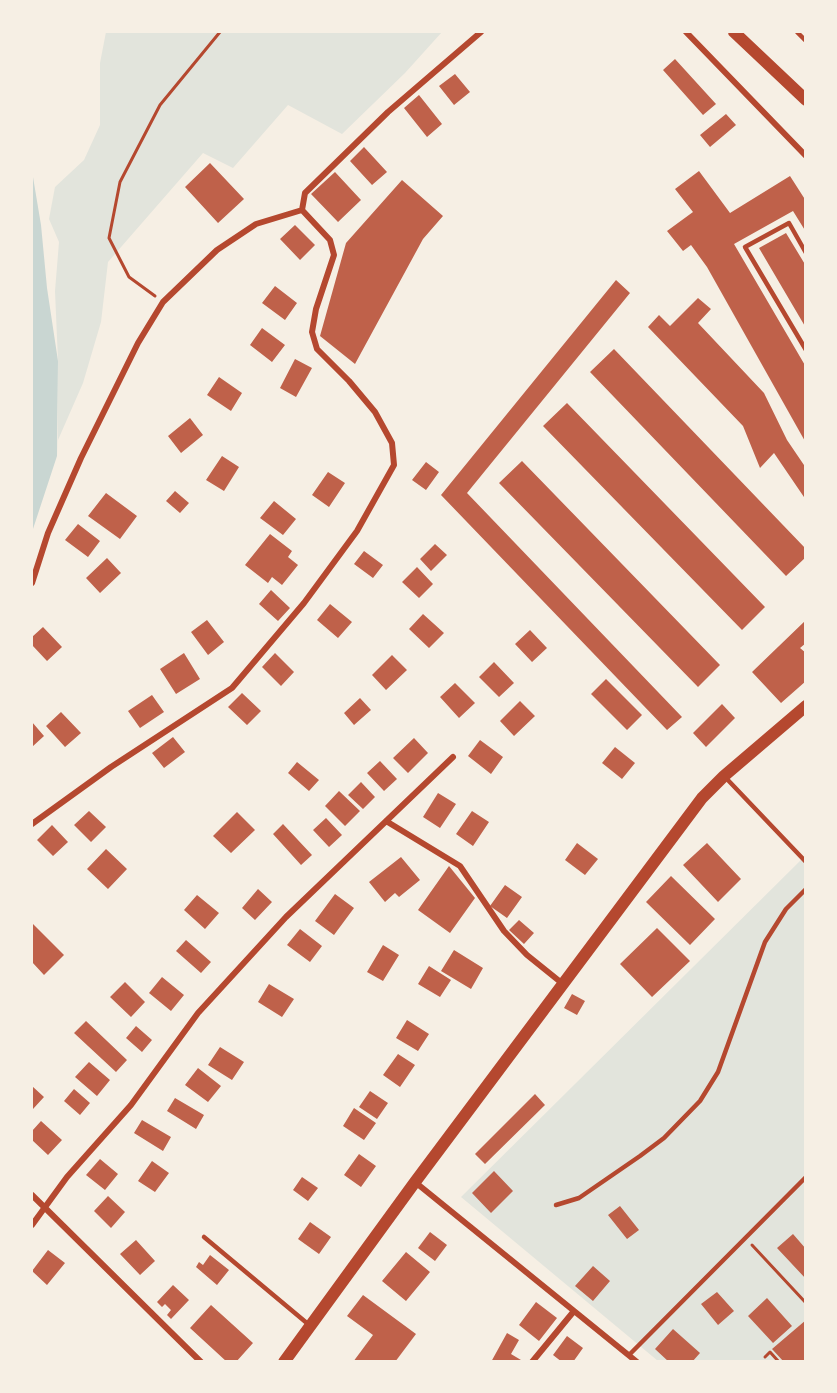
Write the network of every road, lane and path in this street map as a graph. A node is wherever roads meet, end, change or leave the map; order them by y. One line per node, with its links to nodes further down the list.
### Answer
1 (220, 32): 11 (path)
2 (481, 32): 9 (street)
3 (686, 32): 8 (street)
4 (734, 32): 7 (main road)
5 (797, 32): 6 (lane)
6 (806, 40)
7 (806, 100)
8 (806, 156)
9 (302, 210): 11 (street); 18 (street)
10 (806, 253): 12 (lane)
11 (164, 302): 13 (street)
12 (806, 350)
13 (32, 583)
14 (806, 706): 16 (main road)
15 (453, 757): 17 (street)
16 (724, 776): 19 (lane); 21 (main road)
17 (386, 821): 21 (street); 26 (street)
18 (32, 824)
19 (806, 862)
20 (806, 889): 25 (lane)
21 (563, 984): 23 (main road)
22 (806, 1177): 33 (lane)
23 (415, 1182): 31 (street); 32 (main road)
24 (32, 1195): 26 (street)
25 (556, 1205)
26 (44, 1207): 27 (street); 35 (street)
27 (32, 1225)
28 (204, 1237): 32 (lane)
29 (751, 1243): 30 (path)
30 (806, 1303)
31 (574, 1311): 33 (street); 37 (street)
32 (310, 1326): 36 (main road)
33 (628, 1354): 38 (street)
34 (765, 1357): 39 (path)
35 (201, 1362)
36 (284, 1362)
37 (532, 1362)
38 (637, 1362)
39 (779, 1362)

